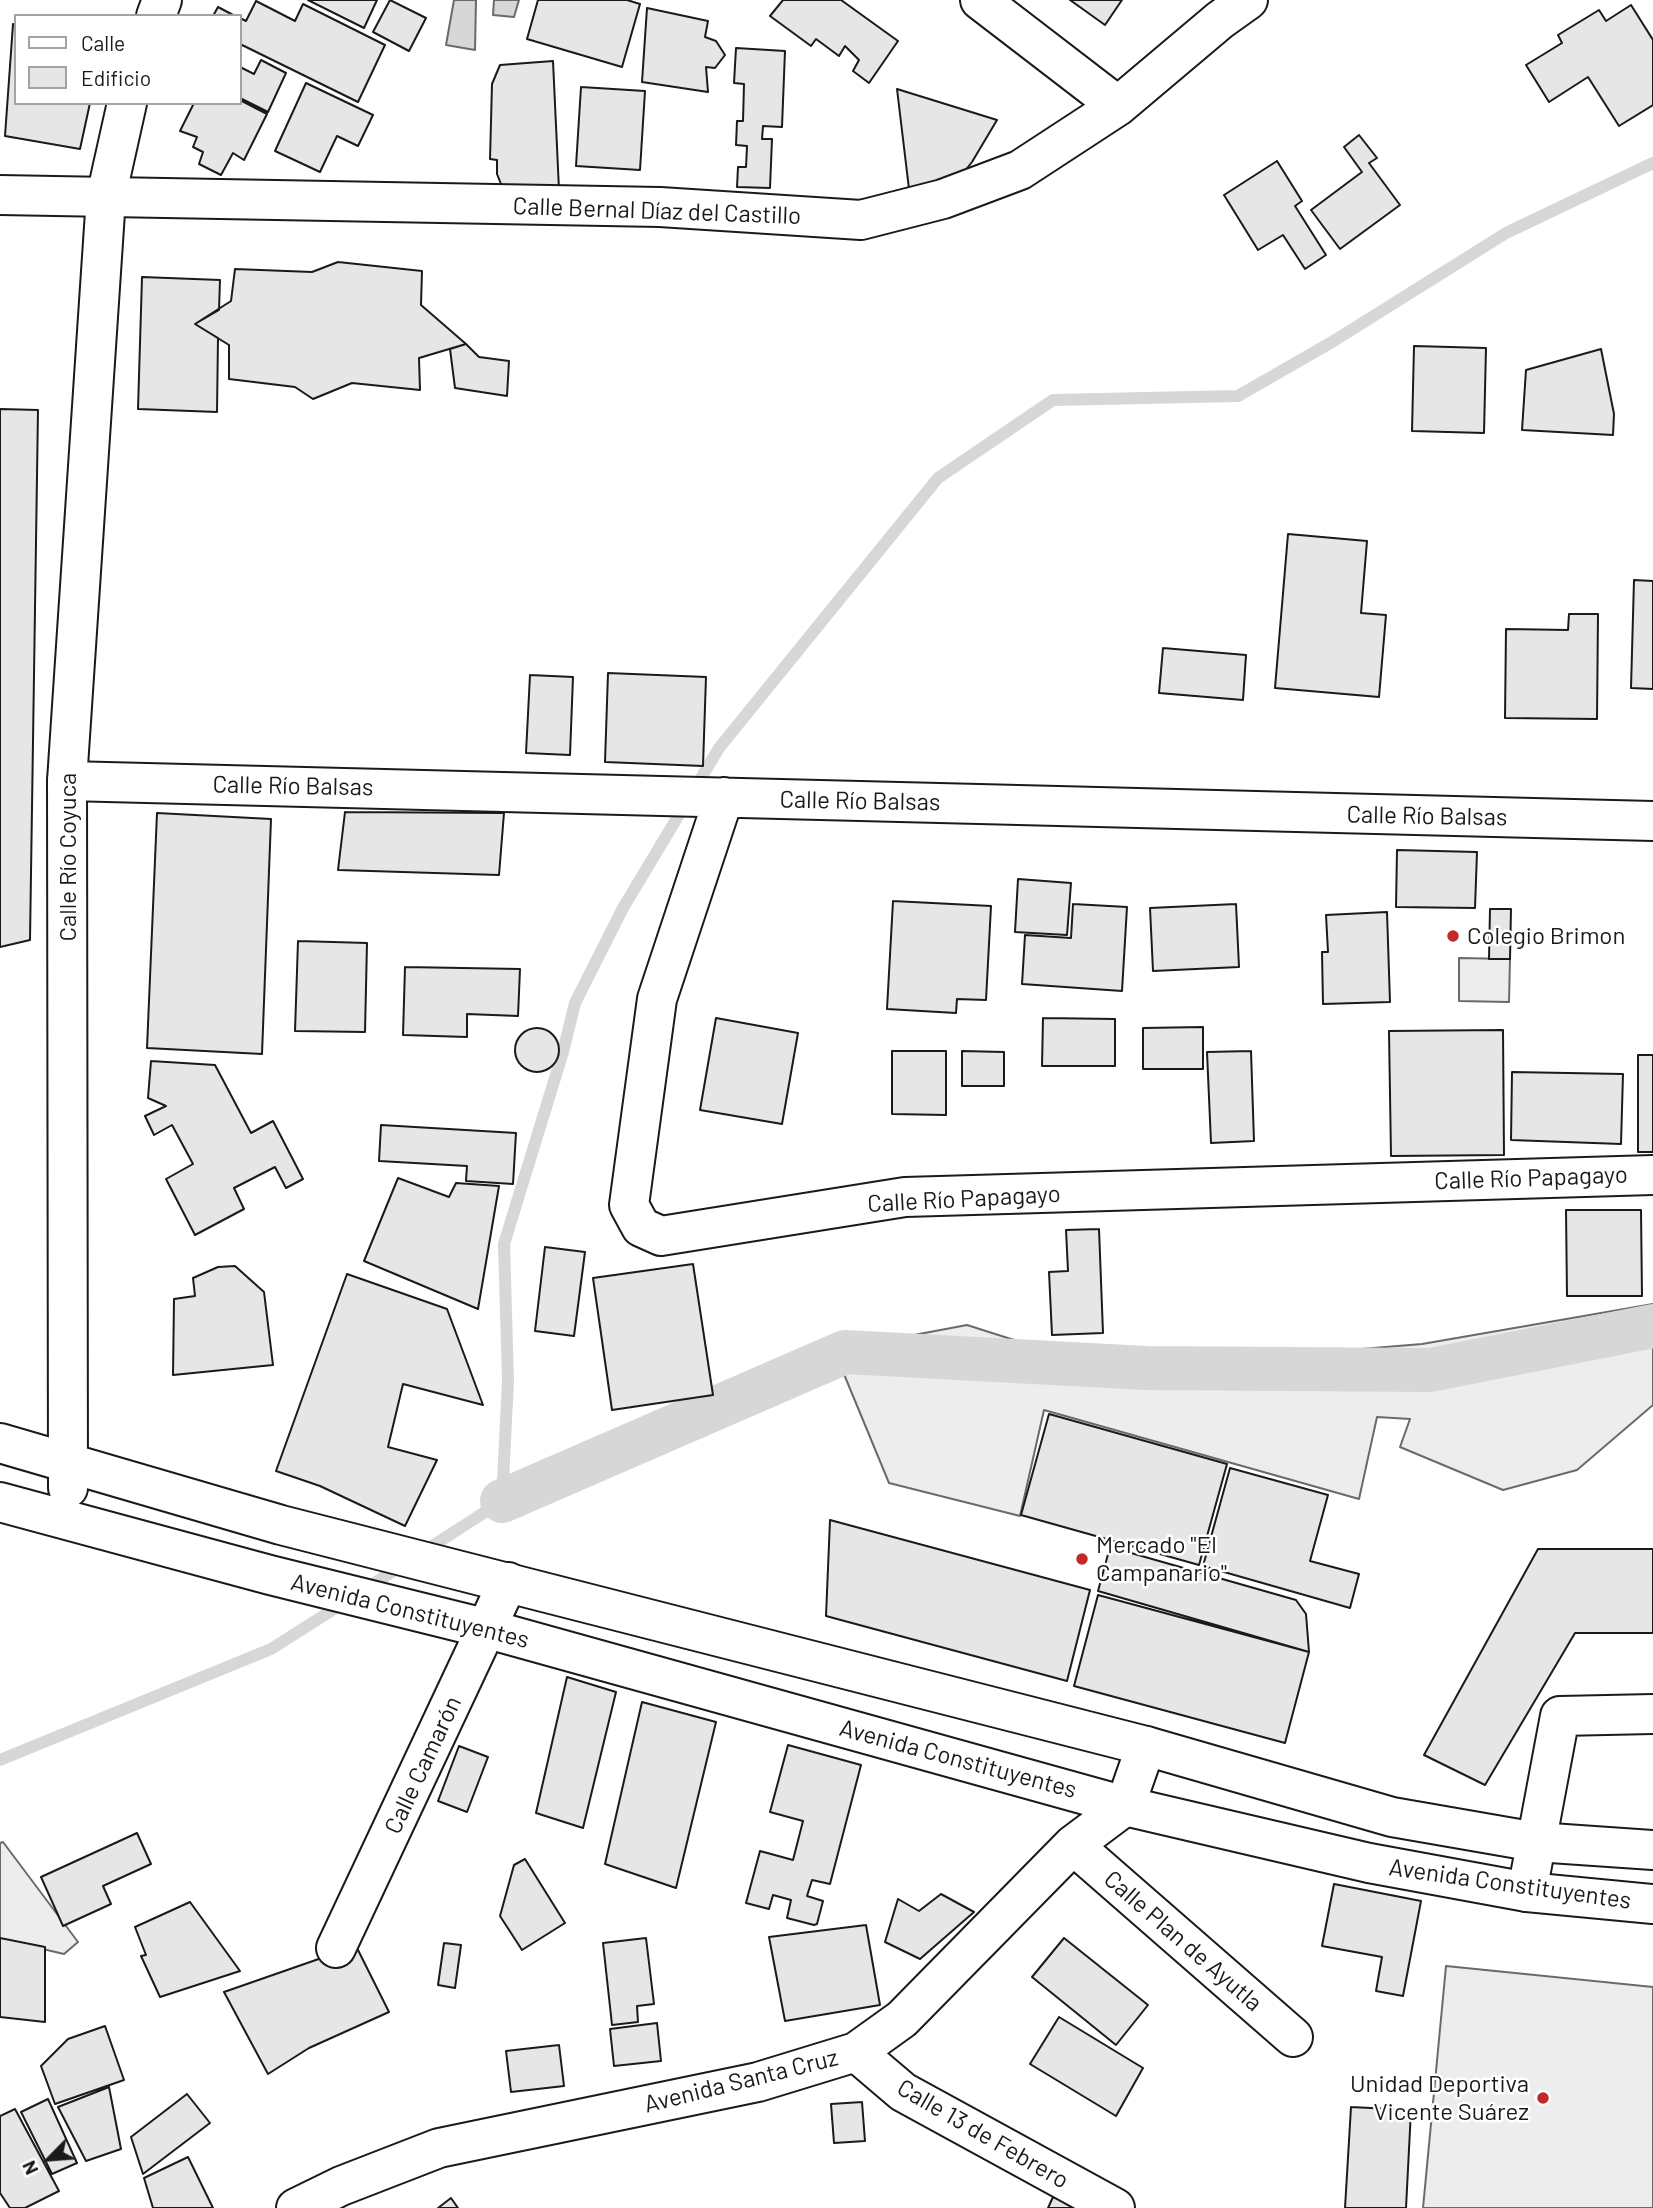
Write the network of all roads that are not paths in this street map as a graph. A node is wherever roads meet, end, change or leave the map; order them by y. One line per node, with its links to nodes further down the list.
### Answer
1 (980, 0): 4 (street)
2 (1248, 0): 4 (street, Calle Bernal Díaz del Castillo)
3 (127, 105): 6 (street, Calle Río Coyuca)
4 (1118, 106): 6 (street, Calle Bernal Díaz del Castillo)
5 (0, 195): 6 (street, Calle Bernal Díaz del Castillo)
6 (106, 197): 7 (street, Calle Río Coyuca)
7 (67, 780): 8 (street, Calle Río Balsas); 12 (street, Calle Río Coyuca)
8 (710, 796): 9 (street, Calle Río Balsas); 10 (street, Calle Río Papagayo)
9 (1653, 821)
10 (1653, 1175)
11 (0, 1443): 12 (street, Avenida Constituyentes)
12 (70, 1464): 14 (street, Calle Río Coyuca); 15 (street, Avenida Constituyentes)
13 (0, 1502): 14 (street, Avenida Constituyentes)
14 (65, 1518): 16 (street, Avenida Constituyentes)
15 (508, 1582): 16 (street, Calle Camarón); 18 (street, Avenida Constituyentes)
16 (488, 1629): 19 (street, Avenida Constituyentes); 25 (street, Calle Camarón)
17 (1653, 1714): 20 (street)
18 (1146, 1746): 19 (street); 20 (street, Avenida Constituyentes)
19 (1125, 1806): 21 (street, Avenida Santa Cruz); 23 (street, Avenida Constituyentes)
20 (1536, 1842): 22 (street, Avenida Constituyentes); 23 (street)
21 (1073, 1846): 26 (street, Calle Plan de Ayutla); 27 (street, Avenida Santa Cruz)
22 (1653, 1850)
23 (1527, 1892): 24 (street, Avenida Constituyentes)
24 (1653, 1905)
25 (336, 1948)
26 (1293, 2037)
27 (856, 2052): 28 (street, Avenida Santa Cruz); 30 (street, Calle 13 de Febrero)
28 (351, 2197): 29 (street, Avenida Santa Cruz)
29 (296, 2208)
30 (1115, 2208)

